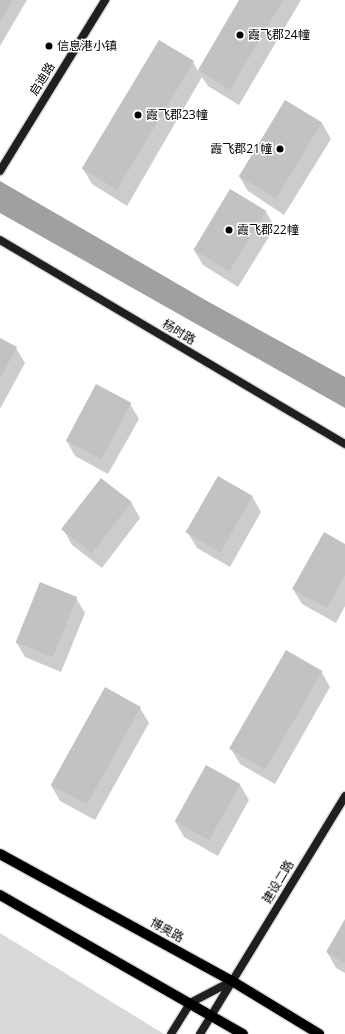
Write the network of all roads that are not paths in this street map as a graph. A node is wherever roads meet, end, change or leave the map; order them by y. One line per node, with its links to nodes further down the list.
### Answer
1 (105, 0): 2 (street, 启迪路)
2 (1, 169)
3 (0, 240): 4 (street, 杨时路)
4 (345, 444)
5 (345, 796): 8 (street, 建设二路)
6 (0, 854): 8 (main road, 博奥路)
7 (0, 895): 9 (main road)
8 (232, 981): 9 (street); 10 (street, 建设二路); 14 (main road, 博奥路)
9 (190, 1003): 10 (main road); 11 (street)
10 (211, 1015): 12 (street, 建设二路); 13 (main road)
11 (171, 1034)
12 (200, 1034)
13 (243, 1034)
14 (320, 1034)

